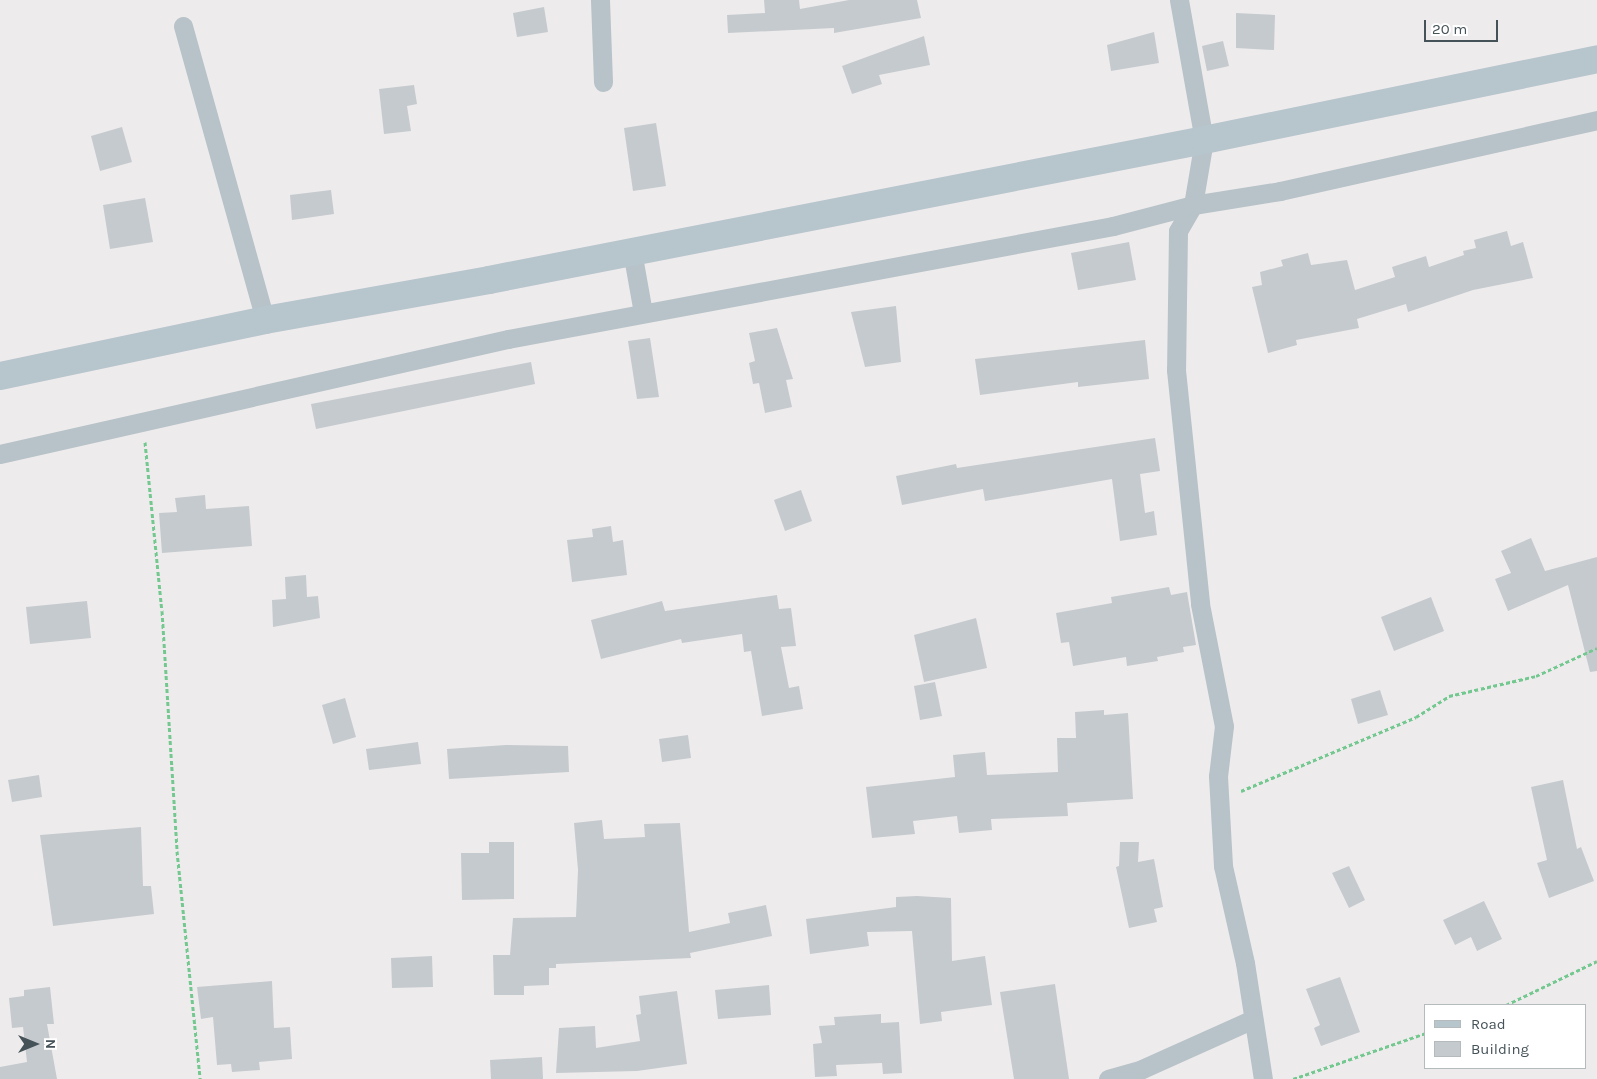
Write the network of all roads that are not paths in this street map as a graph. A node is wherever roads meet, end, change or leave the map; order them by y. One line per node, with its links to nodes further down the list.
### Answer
1 (600, 0): 5 (street)
2 (1179, 0): 7 (street)
3 (183, 26): 11 (street)
4 (1597, 59): 7 (main road)
5 (603, 82)
6 (1597, 120): 8 (street)
7 (1204, 140): 8 (street); 9 (main road)
8 (1193, 205): 10 (street); 14 (street)
9 (632, 252): 10 (street); 11 (main road)
10 (643, 313): 13 (street)
11 (265, 320): 12 (main road)
12 (0, 376)
13 (0, 454)
14 (1253, 1019): 15 (street); 16 (street)
15 (1108, 1079)
16 (1263, 1079)

